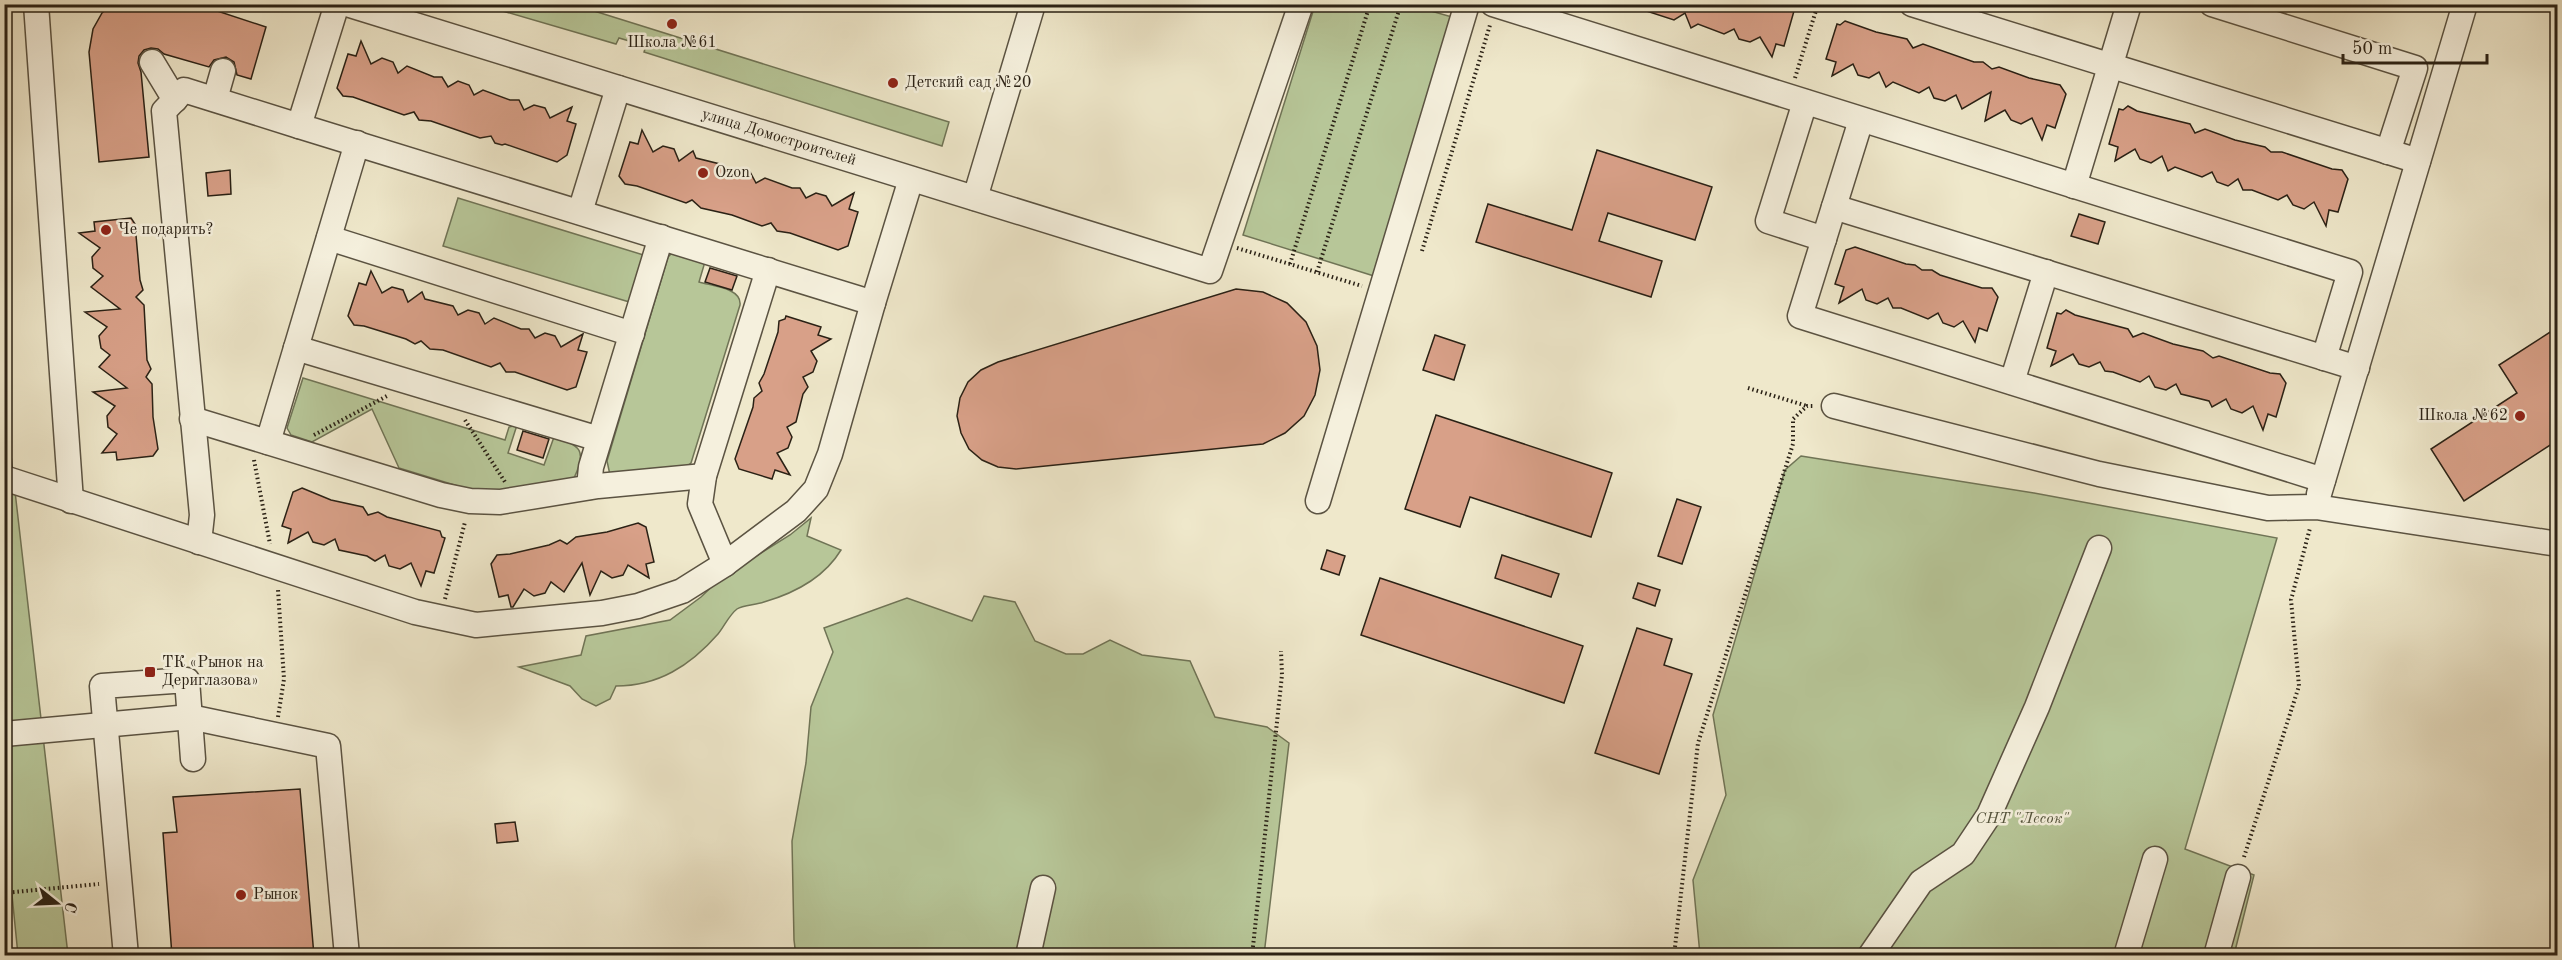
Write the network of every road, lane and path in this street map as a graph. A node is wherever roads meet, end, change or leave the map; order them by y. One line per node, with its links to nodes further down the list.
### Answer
1 (36, 4): 62 (street)
2 (337, 4): 24 (street)
3 (347, 4): 15 (street, улица Домостроителей)
4 (1033, 4): 30 (street)
5 (1301, 4): 36 (street)
6 (1370, 4): 38 (path)
7 (1401, 4): 40 (path)
8 (1467, 4): 42 (street)
9 (1818, 4): 22 (path)
10 (1912, 4): 17 (street)
11 (2130, 4): 17 (street)
12 (2212, 4): 26 (street)
13 (2465, 4): 27 (street)
14 (1494, 6): 22 (street); 37 (path)
15 (374, 9): 19 (street, улица Домостроителей)
16 (152, 62): 21 (street)
17 (2111, 66): 26 (street); 29 (street)
18 (223, 71): 20 (street)
19 (618, 88): 28 (street, улица Домостроителей); 32 (street)
20 (215, 99): 21 (street); 24 (street)
21 (175, 100): 54 (street)
22 (1797, 100): 23 (street); 35 (street)
23 (1861, 120): 29 (street); 31 (street)
24 (299, 126): 25 (street)
25 (357, 143): 32 (street); 34 (street)
26 (2388, 152): 27 (street)
27 (2418, 161): 47 (street)
28 (911, 179): 30 (street, улица Домостроителей); 43 (street)
29 (2074, 186): 46 (street)
30 (975, 198): 36 (street, улица Домостроителей)
31 (1834, 207): 35 (street); 41 (street)
32 (580, 212): 33 (street)
33 (661, 237): 39 (street); 44 (street)
34 (329, 238): 44 (street); 45 (street)
35 (1824, 239): 48 (street)
36 (1219, 242): 38 (path)
37 (1422, 251)
38 (1290, 264): 40 (path)
39 (768, 270): 43 (street); 57 (street)
40 (1317, 272): 42 (path)
41 (2046, 272): 46 (street); 48 (street)
42 (1382, 292): 64 (street)
43 (873, 303): 69 (street)
44 (632, 334): 55 (street)
45 (296, 348): 49 (street); 56 (street)
46 (2324, 358): 47 (street)
47 (2357, 368): 59 (street)
48 (2012, 382): 59 (street)
49 (412, 383): 51 (street); 56 (path)
50 (1748, 388): 52 (path)
51 (449, 394): 55 (street); 61 (path)
52 (1807, 406): 53 (path); 85 (path)
53 (1834, 406): 65 (street)
54 (192, 419): 56 (street); 66 (street)
55 (599, 439): 60 (street)
56 (279, 445): 63 (street)
57 (704, 476): 60 (street); 69 (street)
58 (4, 477): 62 (street)
59 (2323, 480): 65 (street)
60 (589, 487): 61 (street)
61 (515, 499): 63 (street)
62 (71, 501): 66 (street)
63 (470, 501): 70 (path)
64 (1318, 501)
65 (2316, 507): 67 (street); 77 (path)
66 (199, 542): 70 (street)
67 (2558, 544)
68 (2099, 548): 86 (street)
69 (725, 564): 70 (street)
70 (440, 617)
71 (1281, 651): 84 (path)
72 (190, 717): 73 (street); 73 (street); 75 (street); 82 (street)
73 (107, 725): 74 (street); 78 (street)
74 (4, 734)
75 (193, 759)
76 (2155, 859): 87 (street)
77 (2238, 877): 88 (street)
78 (119, 882): 80 (path); 81 (street)
79 (1043, 888): 83 (street)
80 (4, 893)
81 (126, 956)
82 (347, 956)
83 (1029, 956)
84 (1252, 956)
85 (1674, 956)
86 (1870, 956)
87 (2126, 956)
88 (2216, 956)

